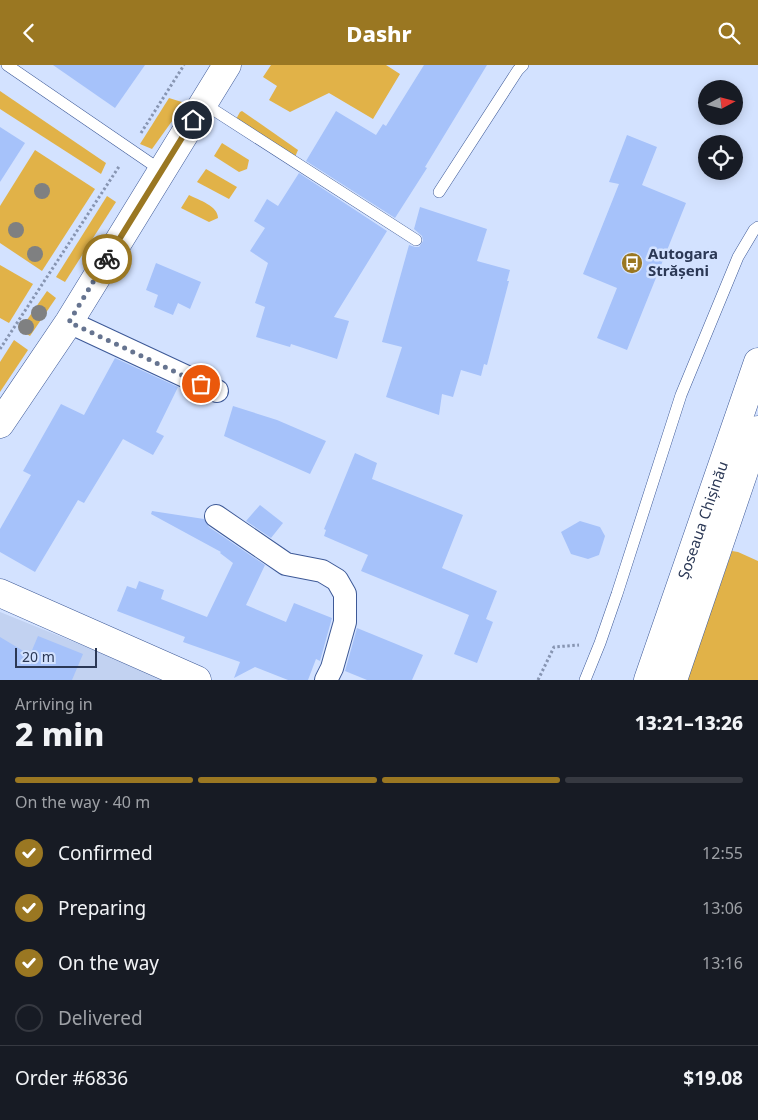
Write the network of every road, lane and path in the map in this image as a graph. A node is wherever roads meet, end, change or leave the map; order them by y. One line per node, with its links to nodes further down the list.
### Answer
1 (7, 65): 6 (lane)
2 (184, 65): 6 (path)
3 (227, 65): 5 (main road)
4 (523, 65): 8 (lane)
5 (203, 103): 7 (main road); 10 (lane)
6 (130, 149): 7 (lane); 12 (path)
7 (162, 171): 11 (main road)
8 (439, 192)
9 (758, 227): 23 (lane)
10 (416, 240)
11 (69, 322): 14 (street); 15 (main road)
12 (0, 349)
13 (758, 362): 24 (main road, Șoseaua Chișinău)
14 (217, 391)
15 (0, 423)
16 (758, 431): 25 (main road)
17 (216, 516): 21 (street)
18 (0, 593): 20 (main road)
19 (554, 647): 22 (path)
20 (197, 680)
21 (326, 680)
22 (538, 680)
23 (585, 680)
24 (648, 680)
25 (673, 680)

